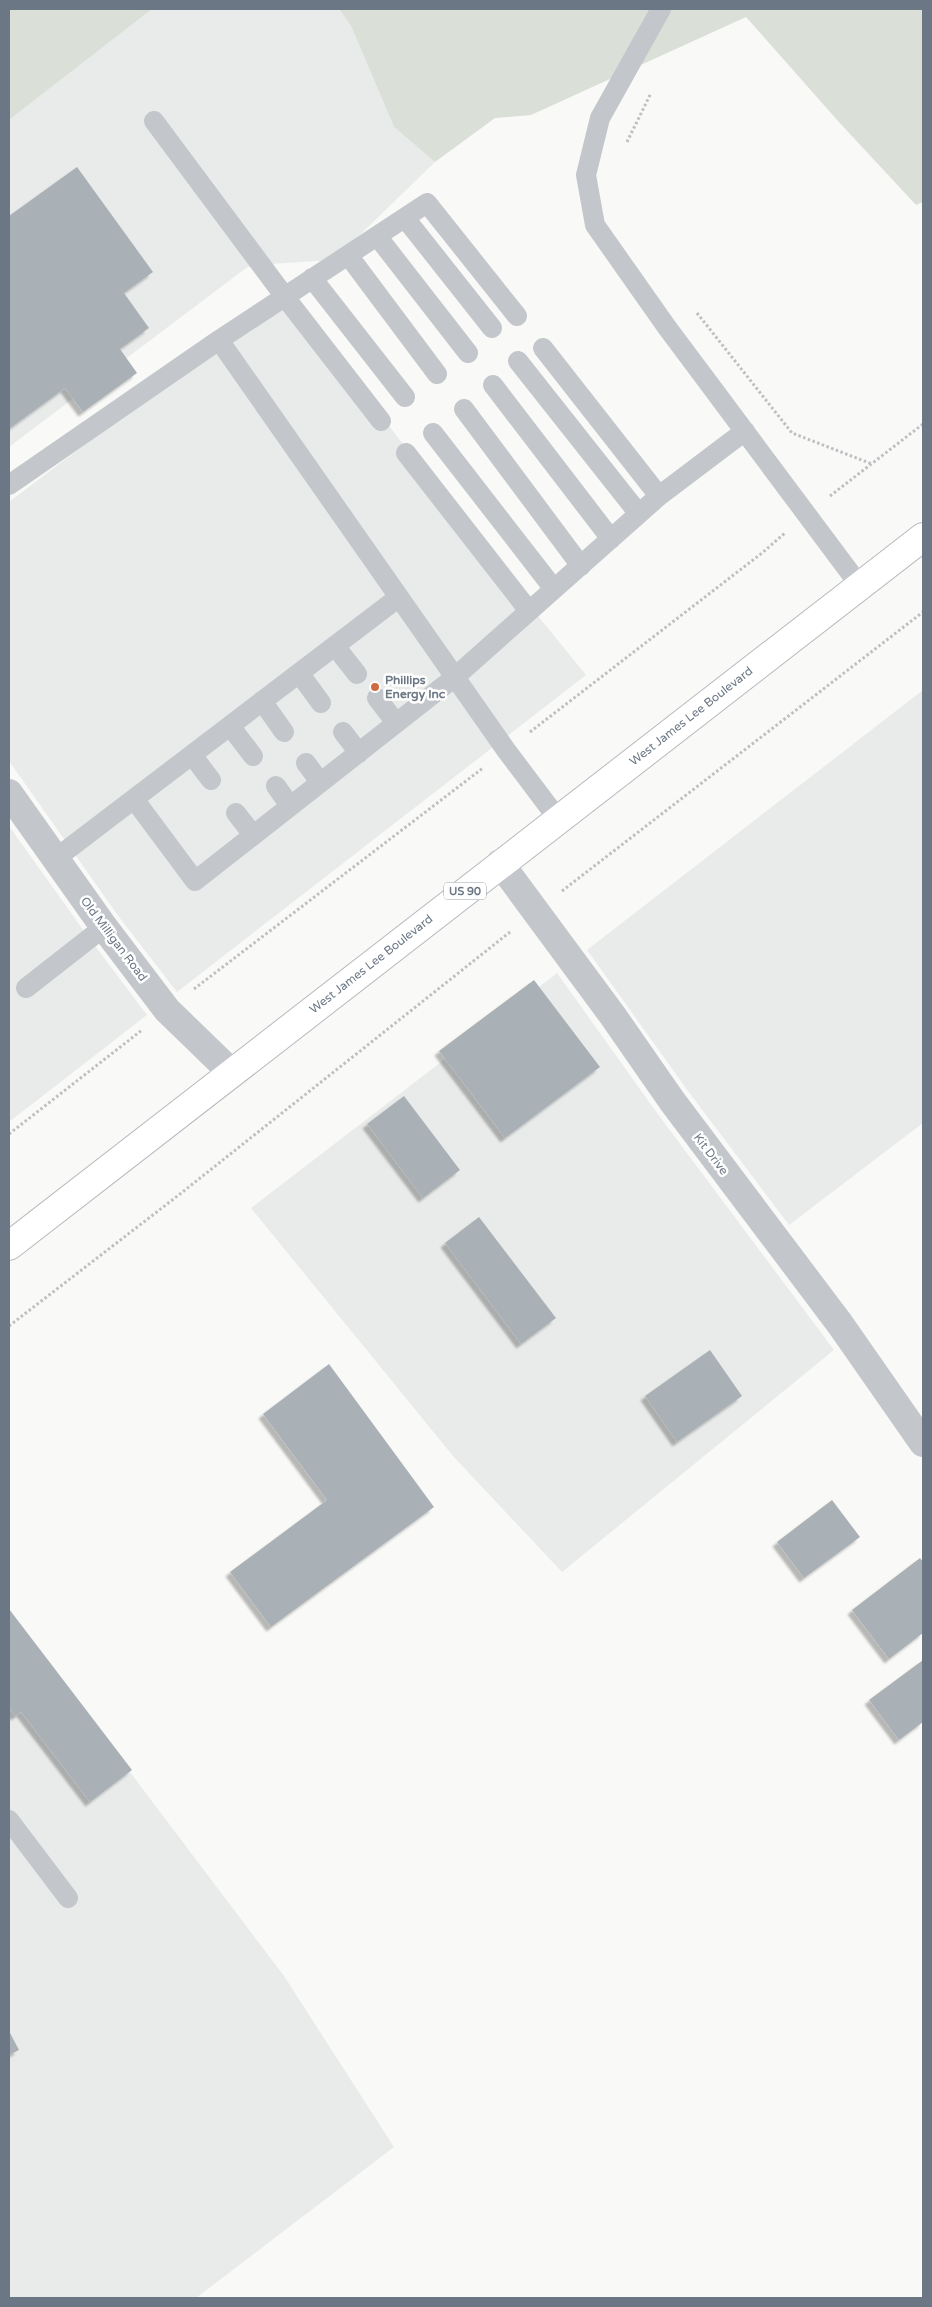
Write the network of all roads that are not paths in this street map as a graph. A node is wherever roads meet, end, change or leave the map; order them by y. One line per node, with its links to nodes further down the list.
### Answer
1 (661, 9): 19 (lane)
2 (154, 121): 7 (lane)
3 (406, 218): 4 (lane); 8 (lane); 9 (lane)
4 (377, 236): 5 (lane); 12 (lane)
5 (348, 255): 6 (lane); 14 (lane)
6 (312, 278): 7 (lane); 16 (lane)
7 (285, 297): 10 (lane); 18 (lane)
8 (517, 316)
9 (492, 328)
10 (219, 340): 22 (lane); 30 (lane)
11 (543, 348): 23 (lane)
12 (468, 353)
13 (518, 361): 24 (lane)
14 (437, 374)
15 (493, 385): 26 (lane)
16 (405, 397)
17 (464, 410): 27 (lane)
18 (381, 421)
19 (745, 430): 23 (lane); 28 (lane)
20 (433, 433): 29 (lane)
21 (406, 453): 31 (lane)
22 (9, 485)
23 (659, 496): 24 (lane)
24 (639, 514): 26 (lane)
25 (923, 537): 28 (main road, West James Lee Boulevard / US 90)
26 (611, 539): 27 (lane)
27 (581, 566): 29 (lane)
28 (860, 586): 54 (main road, West James Lee Boulevard / US 90)
29 (554, 589): 31 (lane)
30 (398, 597): 32 (lane); 35 (lane)
31 (529, 611): 35 (lane)
32 (335, 646): 33 (lane); 34 (lane)
33 (299, 673): 37 (lane); 38 (lane)
34 (358, 674)
35 (455, 677): 39 (lane); 54 (lane)
36 (377, 698): 39 (lane)
37 (262, 701): 40 (lane); 41 (lane)
38 (321, 703)
39 (396, 723): 43 (lane)
40 (230, 726): 44 (lane); 45 (lane)
41 (284, 732)
42 (343, 732): 43 (lane)
43 (359, 753): 48 (lane)
44 (192, 755): 47 (lane); 51 (lane)
45 (253, 756)
46 (306, 762): 48 (lane)
47 (211, 780)
48 (320, 782): 52 (lane)
49 (276, 786): 52 (lane)
50 (9, 793): 56 (street, Old Milligan Road)
51 (134, 799): 55 (lane); 56 (lane)
52 (290, 806): 55 (lane)
53 (236, 813): 55 (lane)
54 (558, 819): 57 (main road, West James Lee Boulevard / US 90)
55 (253, 835)
56 (56, 858): 58 (street, Old Milligan Road)
57 (500, 863): 60 (main road, West James Lee Boulevard / US 90); 62 (street, Kit Drive)
58 (104, 927): 59 (lane); 60 (street, Old Milligan Road)
59 (26, 988)
60 (232, 1074): 61 (main road, West James Lee Boulevard / US 90)
61 (9, 1246)
62 (923, 1443)
63 (9, 1820): 64 (lane)
64 (68, 1898)

